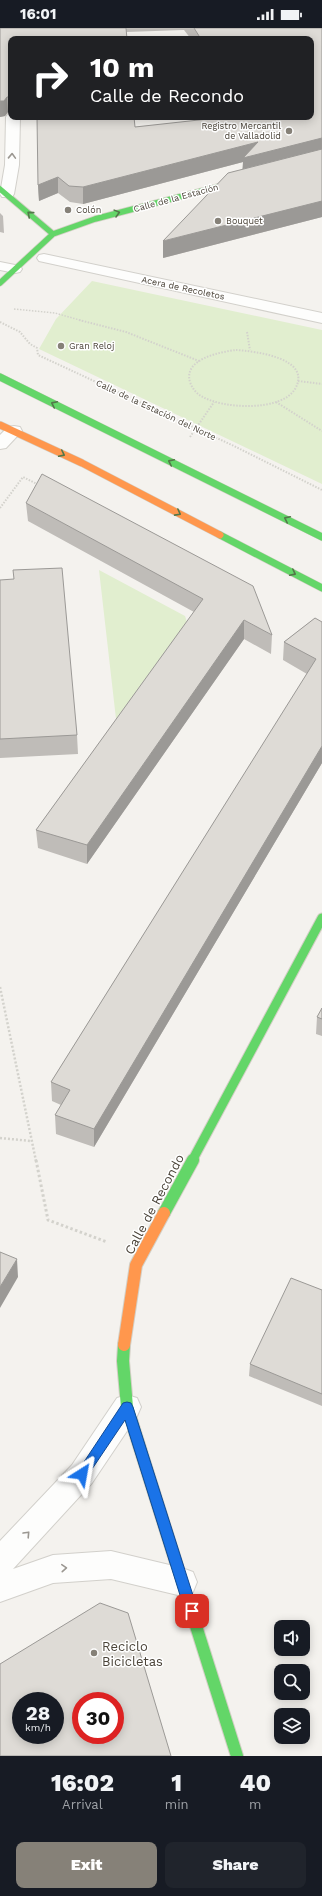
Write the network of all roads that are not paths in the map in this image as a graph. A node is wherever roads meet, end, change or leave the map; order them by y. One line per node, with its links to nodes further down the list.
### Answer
1 (13, 120): 3 (street, one-way to 1)
2 (254, 177): 4 (street, Calle de la Estación, one-way to 2)
3 (3, 192): 4 (street, one-way to 3)
4 (53, 234): 7 (street)
5 (44, 258): 9 (street, Acera de Recoletos)
6 (0, 266): 7 (street)
7 (15, 269): 8 (street)
8 (0, 283)
9 (322, 318)
10 (0, 377): 13 (street, one-way to 10)
11 (7, 428): 12 (street); 14 (street, one-way to 14)
12 (0, 444)
13 (322, 537)
14 (322, 588)
15 (322, 918): 16 (street, Calle de Recondo)
16 (127, 1407): 17 (street, one-way to 16); 18 (street, Calle de Recondo)
17 (0, 1562)
18 (182, 1582): 19 (street, one-way to 18); 20 (street, Calle de Recondo)
19 (0, 1588)
20 (237, 1756)

